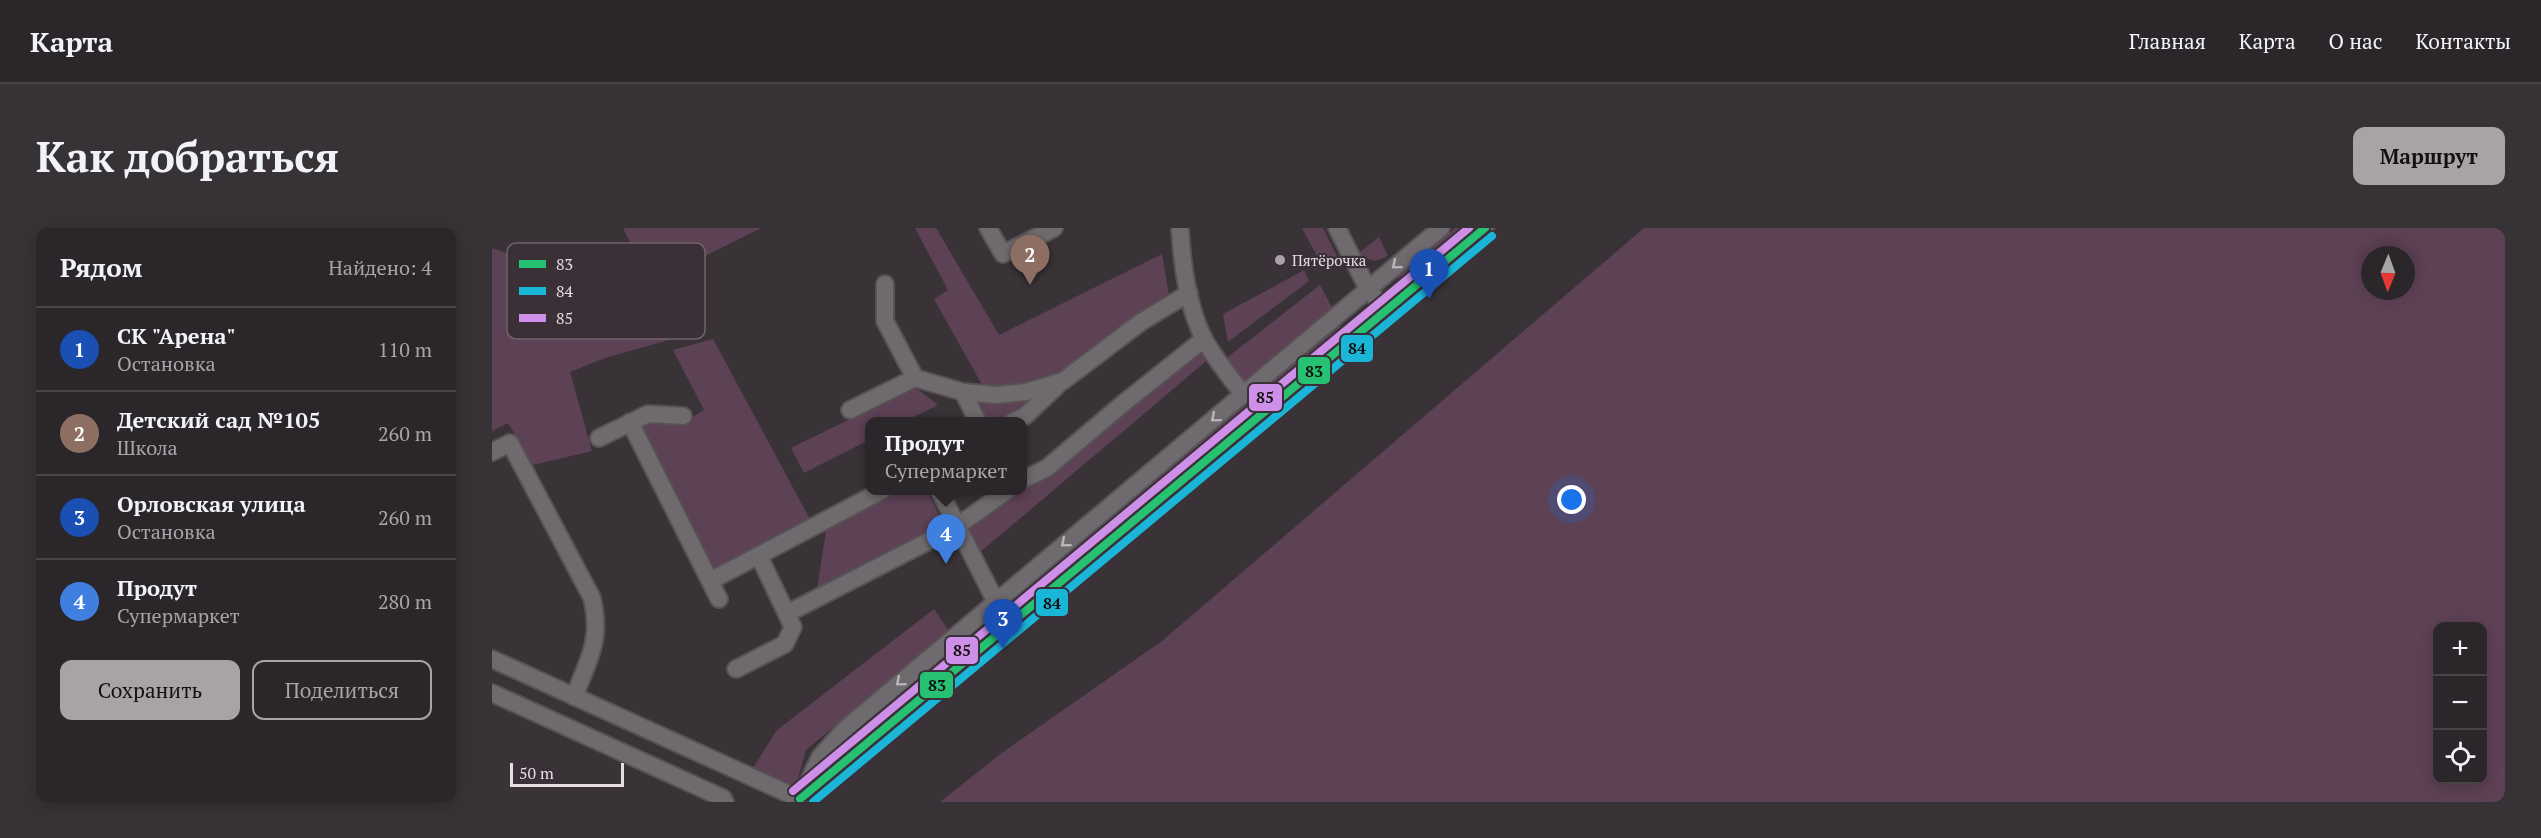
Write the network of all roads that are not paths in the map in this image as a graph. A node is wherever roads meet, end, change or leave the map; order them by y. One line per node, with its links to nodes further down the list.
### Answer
1 (988, 228): 2 (street)
2 (1054, 228)
3 (1180, 228): 9 (street)
4 (1337, 228): 8 (street)
5 (1441, 228): 8 (street, one-way to 8)
6 (1485, 228): 10 (street)
7 (885, 284): 12 (street)
8 (1368, 289): 10 (street); 15 (street)
9 (1189, 293): 11 (street); 13 (street)
10 (1386, 311): 37 (street)
11 (1204, 339): 15 (street); 23 (street)
12 (915, 378): 14 (street); 16 (street)
13 (1063, 381): 14 (street); 19 (street)
14 (963, 392): 18 (street)
15 (1243, 394): 31 (street, one-way to 31)
16 (850, 410)
17 (682, 416): 20 (street)
18 (976, 417)
19 (1023, 417)
20 (630, 422): 21 (street); 29 (street)
21 (600, 438)
22 (492, 452): 36 (street)
23 (1027, 478)
24 (874, 495): 28 (street)
25 (941, 495): 27 (street)
26 (1001, 495): 27 (street)
27 (956, 527): 31 (street); 32 (street)
28 (759, 556): 29 (street); 32 (street)
29 (710, 581): 30 (street)
30 (720, 599)
31 (996, 602): 37 (street, one-way to 37)
32 (788, 613): 34 (street)
33 (492, 659): 36 (street)
34 (736, 669)
35 (492, 693): 38 (street)
36 (574, 697): 37 (street)
37 (799, 801)
38 (726, 802)

